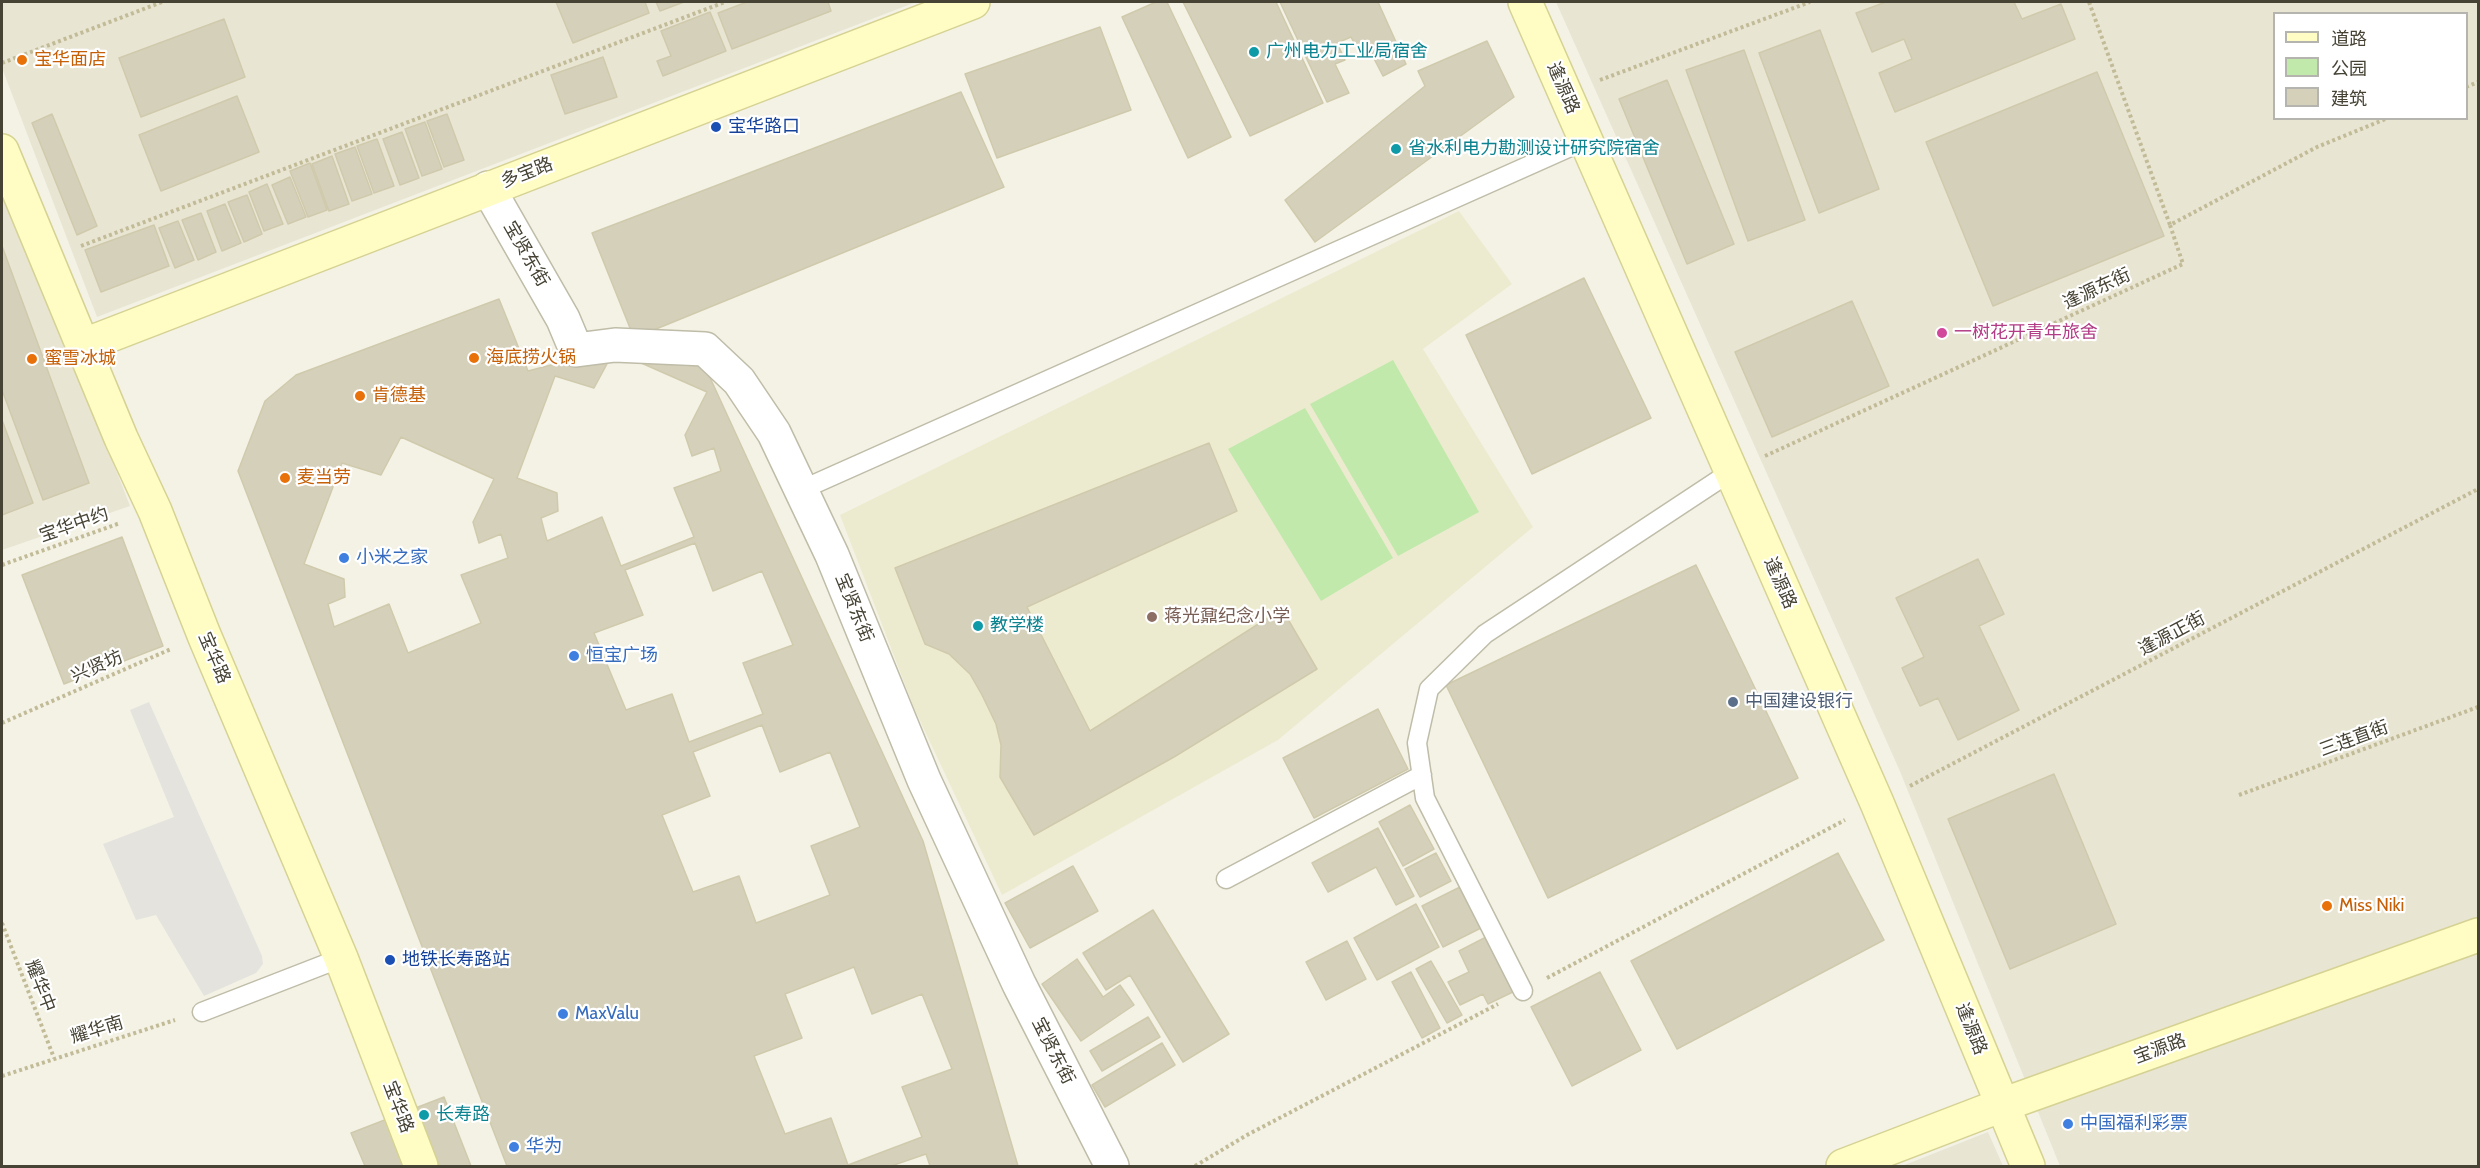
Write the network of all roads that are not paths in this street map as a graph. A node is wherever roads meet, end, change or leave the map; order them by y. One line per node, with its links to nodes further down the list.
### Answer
1 (973, 2): 5 (street, 多宝路)
2 (1525, 2): 3 (street, 逢源路)
3 (1586, 140): 7 (street, 逢源路); 8 (lane)
4 (2, 151): 6 (street, 宝华路)
5 (488, 188): 6 (street, 多宝路); 8 (street, 宝贤东街)
6 (82, 346): 12 (street, 宝华路)
7 (1732, 471): 9 (lane); 15 (street, 逢源路)
8 (801, 490): 17 (street, 宝贤东街)
9 (1422, 774): 10 (lane); 13 (lane)
10 (1226, 879)
11 (2478, 935): 15 (street, 宝源路)
12 (341, 958): 14 (lane); 16 (street, 宝华路)
13 (1523, 991)
14 (202, 1012)
15 (2002, 1106): 18 (street, 宝源路); 19 (street, 逢源路)
16 (421, 1167)
17 (1112, 1167)
18 (1844, 1167)
19 (2028, 1167)

